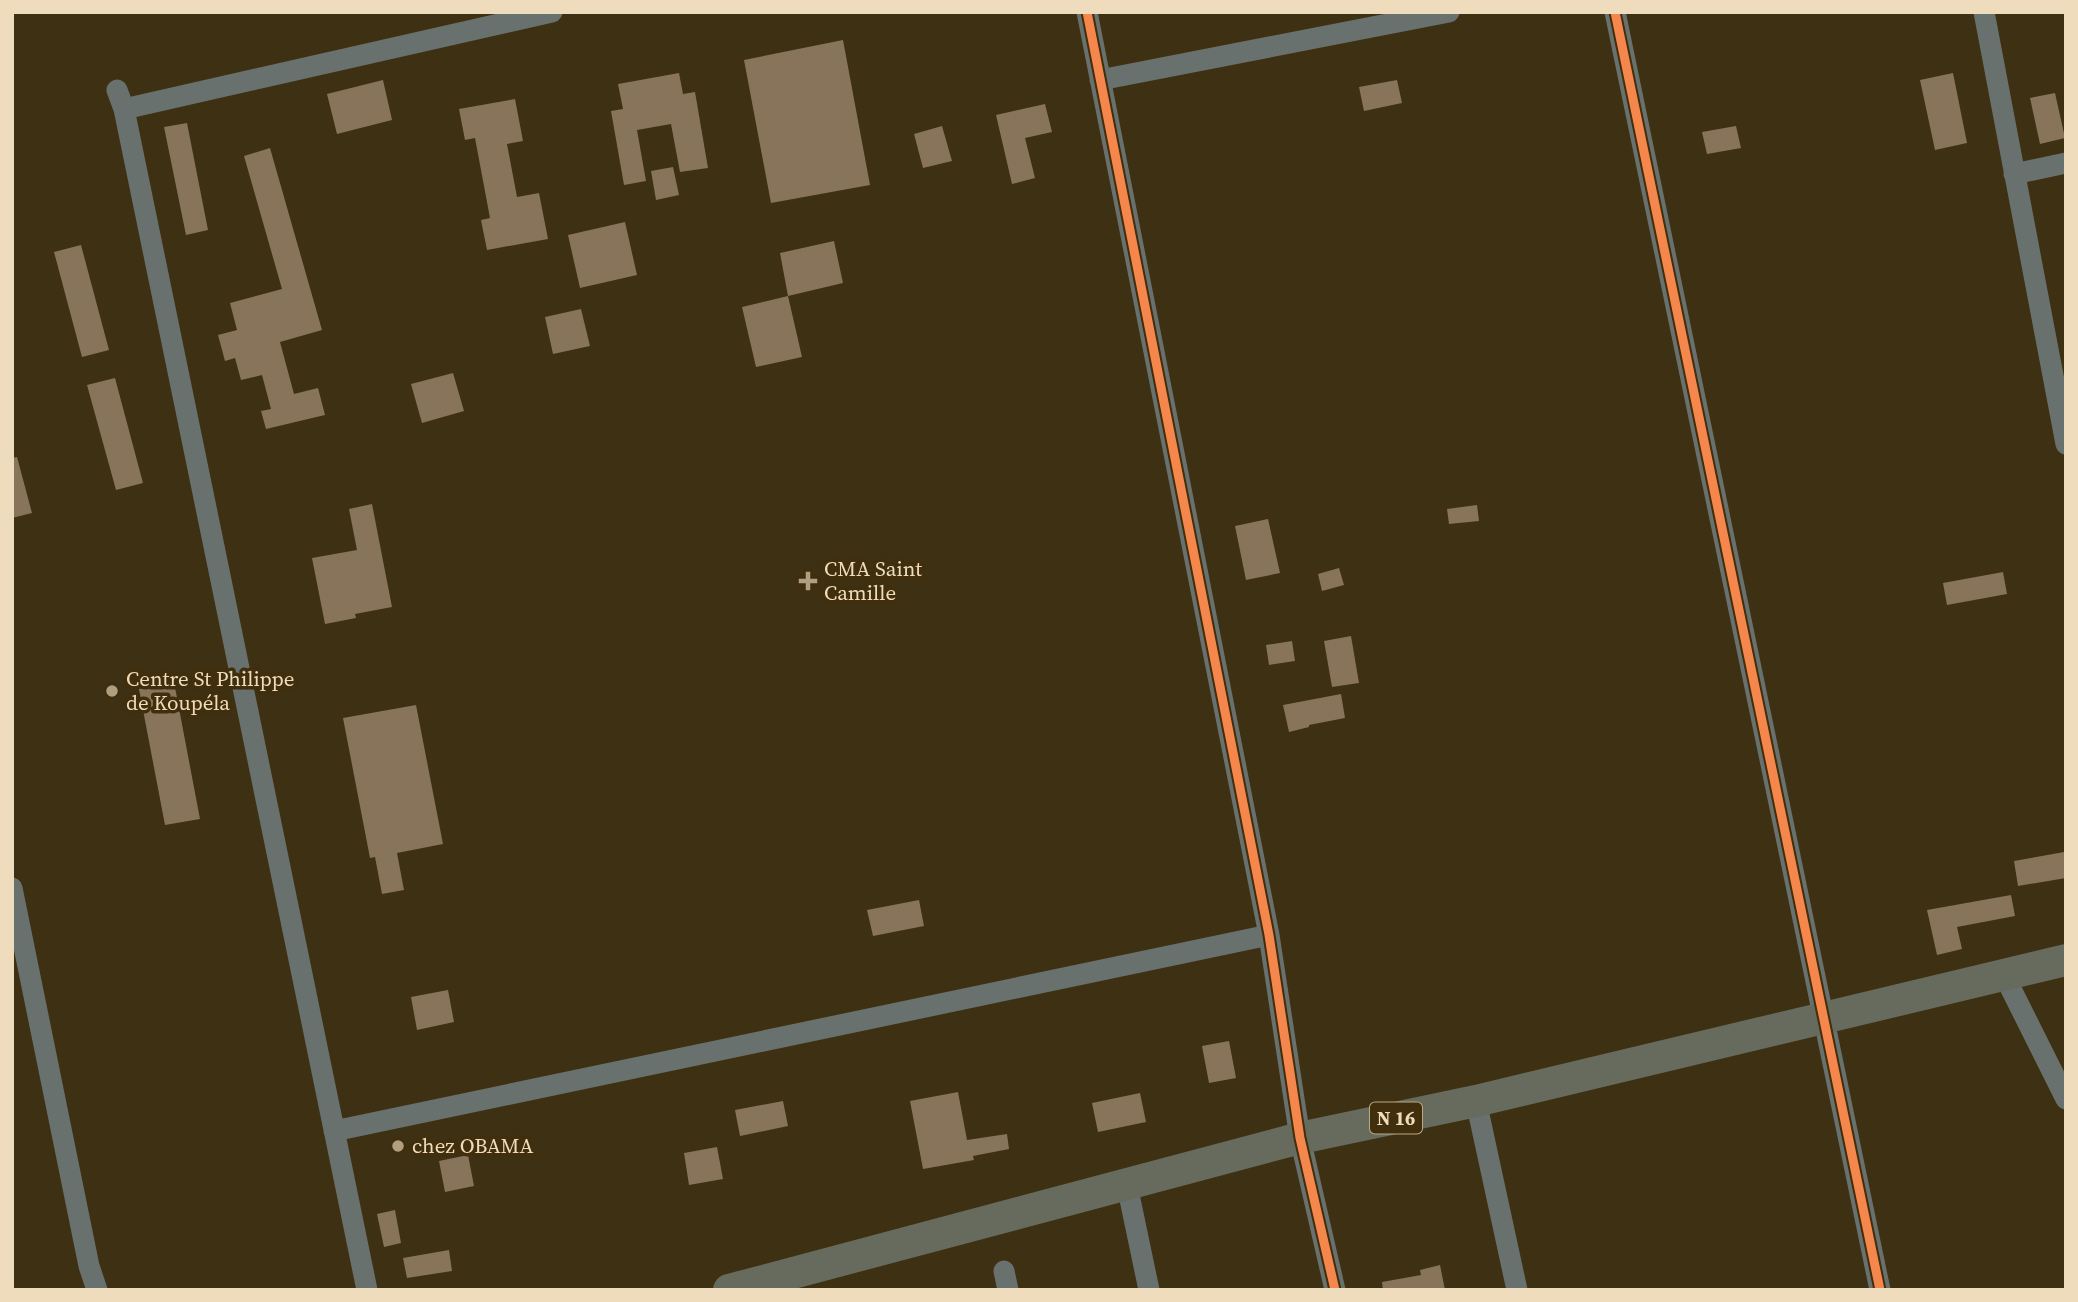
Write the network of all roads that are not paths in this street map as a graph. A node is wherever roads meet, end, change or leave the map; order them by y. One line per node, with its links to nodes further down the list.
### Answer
1 (552, 12): 18 (street)
2 (1087, 12): 6 (street)
3 (1449, 12): 6 (street)
4 (1615, 12): 15 (street)
5 (1984, 12): 8 (street)
6 (1100, 80): 12 (street)
7 (2066, 163): 8 (street)
8 (2014, 174): 9 (street)
9 (2055, 334): 10 (street)
10 (2066, 444)
11 (12, 888): 21 (street)
12 (1269, 935): 18 (street); 19 (street)
13 (2066, 960): 14 (highway, N 16)
14 (2003, 973): 15 (highway, N 16); 16 (street)
15 (1822, 1018): 17 (highway, N 16); 27 (street)
16 (2066, 1100)
17 (1476, 1101): 19 (highway, N 16); 26 (street)
18 (334, 1132): 22 (street)
19 (1300, 1138): 20 (highway, N 16); 25 (street)
20 (1127, 1185): 23 (highway, N 16); 24 (street)
21 (97, 1290)
22 (367, 1290)
23 (729, 1290)
24 (1149, 1290)
25 (1335, 1290)
26 (1517, 1290)
27 (1880, 1290)

